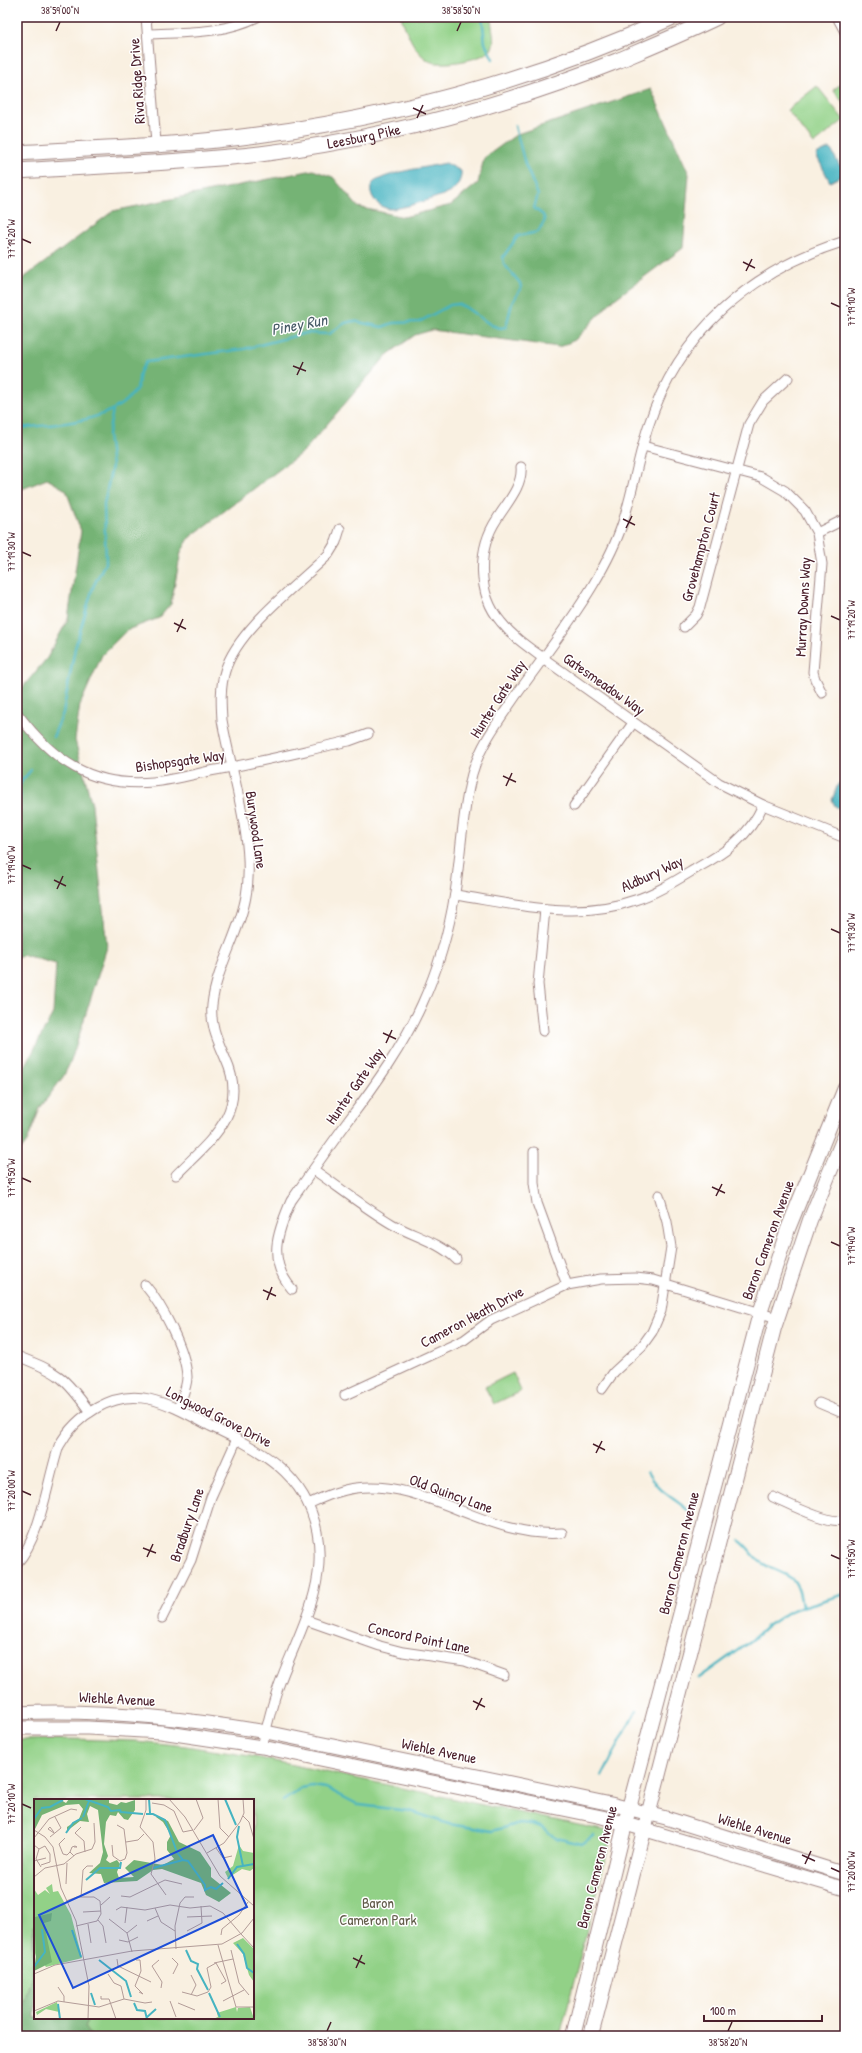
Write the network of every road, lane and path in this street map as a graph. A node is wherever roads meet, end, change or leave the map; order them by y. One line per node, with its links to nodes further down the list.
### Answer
1 (146, 17): 7 (street, Riva Ridge Drive)
2 (257, 17): 7 (street)
3 (673, 17): 8 (highway, Leesburg Pike)
4 (717, 17): 10 (highway, Leesburg Pike)
5 (837, 17): 6 (street)
6 (845, 32)
7 (148, 34): 8 (street, Riva Ridge Drive)
8 (156, 143): 9 (highway, Leesburg Pike)
9 (17, 153)
10 (17, 171)
11 (845, 241): 13 (street, Hunter Gate Way)
12 (788, 378): 15 (street, Grovehampton Court)
13 (643, 446): 15 (street, Murray Downs Way); 20 (street, Hunter Gate Way)
14 (521, 467): 20 (street, Gatesmeadow Way)
15 (736, 470): 18 (street, Murray Downs Way); 19 (street, Grovehampton Court)
16 (845, 519): 18 (street)
17 (340, 529): 25 (street, Burywood Lane)
18 (817, 533): 21 (street, Murray Downs Way)
19 (684, 627)
20 (542, 658): 23 (street, Gatesmeadow Way); 29 (street, Hunter Gate Way)
21 (822, 693)
22 (17, 713): 25 (street, Bishopsgate Way)
23 (633, 723): 26 (street, Gatesmeadow Way); 27 (street)
24 (368, 734): 25 (street, Bishopsgate Way)
25 (232, 767): 36 (street, Burywood Lane)
26 (763, 805): 28 (street, Gatesmeadow Way); 30 (street, Aldbury Way)
27 (574, 806)
28 (845, 838)
29 (455, 895): 30 (street, Aldbury Way); 35 (street, Hunter Gate Way)
30 (545, 909): 31 (street)
31 (543, 1031)
32 (845, 1088): 43 (main road, Baron Cameron Avenue)
33 (845, 1135): 44 (main road)
34 (534, 1152): 40 (street)
35 (314, 1170): 38 (street); 42 (street, Hunter Gate Way)
36 (176, 1175)
37 (659, 1195): 39 (street)
38 (456, 1259)
39 (665, 1282): 40 (street, Cameron Heath Drive); 43 (street, Cameron Heath Drive); 46 (street)
40 (567, 1284): 47 (street, Cameron Heath Drive)
41 (145, 1285): 49 (street)
42 (292, 1290)
43 (760, 1312): 44 (street, Cameron Heath Drive); 65 (main road, Baron Cameron Avenue)
44 (777, 1318): 66 (main road)
45 (17, 1356): 50 (street)
46 (602, 1389)
47 (345, 1395)
48 (819, 1403): 51 (street)
49 (178, 1409): 50 (street, Longwood Grove Drive); 52 (street, Longwood Grove Drive)
50 (90, 1412): 57 (street, Longwood Grove Drive)
51 (845, 1414)
52 (237, 1439): 54 (street, Longwood Grove Drive); 58 (street, Bradbury Lane)
53 (773, 1497): 55 (street)
54 (308, 1504): 56 (street, Old Quincy Lane); 59 (street, Longwood Grove Drive)
55 (845, 1519)
56 (562, 1533)
57 (17, 1563)
58 (162, 1618)
59 (306, 1620): 60 (street, Concord Point Lane); 63 (street, Longwood Grove Drive)
60 (504, 1675)
61 (17, 1713): 63 (main road, Wiehle Avenue)
62 (17, 1728): 64 (main road, Wiehle Avenue)
63 (266, 1732): 64 (street, Longwood Grove Drive); 65 (main road, Wiehle Avenue)
64 (262, 1747): 67 (main road, Wiehle Avenue)
65 (629, 1808): 66 (main road, Wiehle Avenue); 67 (main road, Baron Cameron Avenue)
66 (648, 1813): 68 (main road); 69 (main road, Wiehle Avenue)
67 (626, 1823): 68 (main road, Wiehle Avenue); 71 (main road, Baron Cameron Avenue)
68 (644, 1828): 70 (main road, Wiehle Avenue); 72 (main road)
69 (845, 1874)
70 (845, 1889)
71 (573, 2036)
72 (592, 2036)

